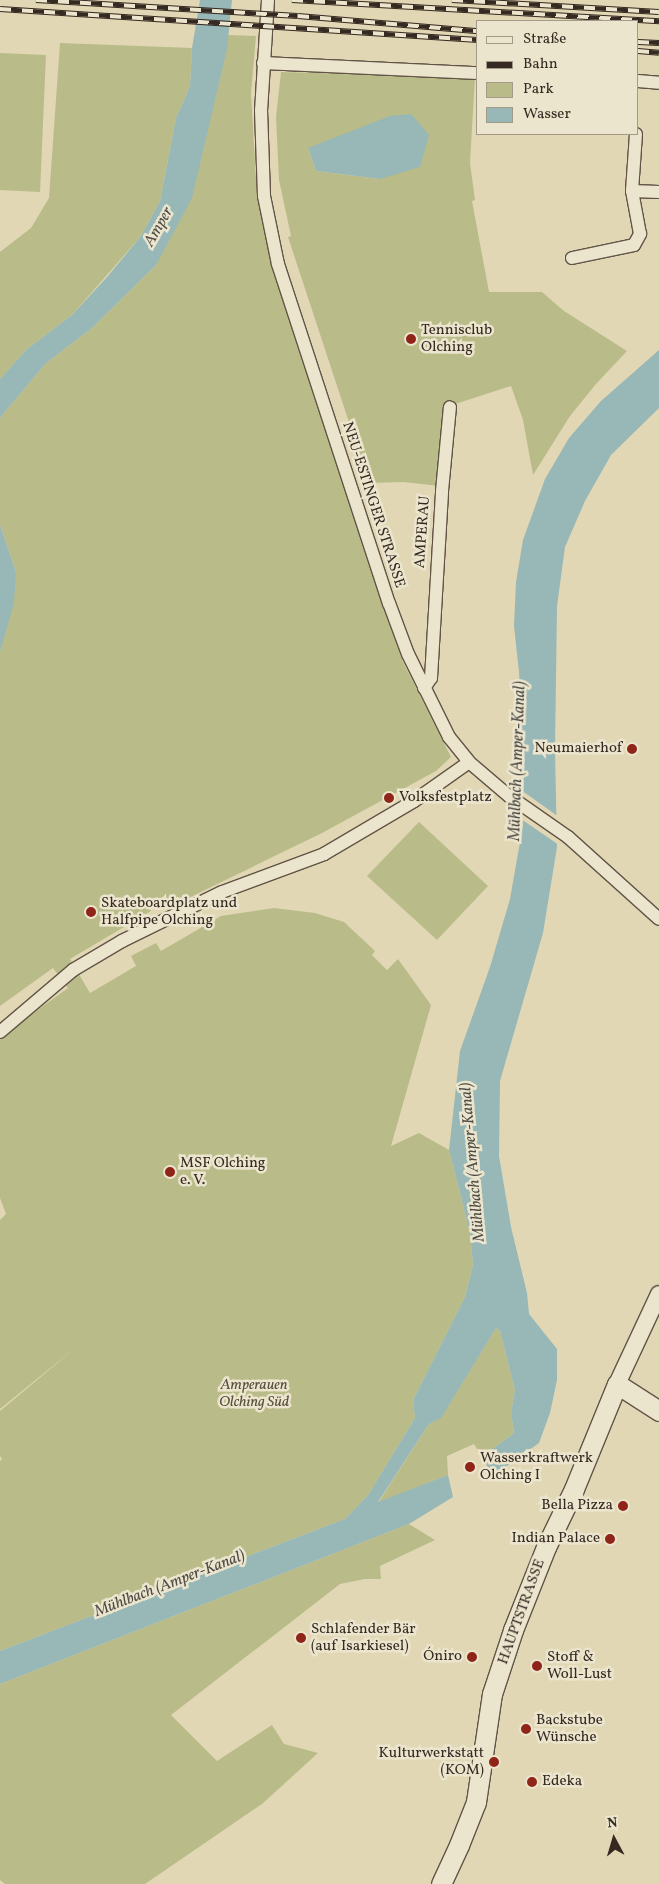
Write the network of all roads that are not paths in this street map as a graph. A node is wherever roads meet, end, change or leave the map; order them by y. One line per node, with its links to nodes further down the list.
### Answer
1 (268, 0): 2 (street, NEU-ESTINGER STRASSE)
2 (263, 62): 3 (street); 11 (street, NEU-ESTINGER STRASSE)
3 (477, 73)
4 (659, 83): 5 (street)
5 (639, 85)
6 (636, 135): 7 (street)
7 (632, 191): 8 (street); 9 (street)
8 (659, 192)
9 (572, 258)
10 (450, 407): 11 (street, AMPERAU)
11 (424, 688): 12 (street, NEU-ESTINGER STRASSE)
12 (469, 762): 13 (street, NEU-ESTINGER STRASSE); 14 (street)
13 (659, 919)
14 (0, 1032)
15 (659, 1294): 16 (street, HAUPTSTRASSE)
16 (617, 1384): 17 (main road); 18 (main road, HAUPTSTRASSE)
17 (659, 1411)
18 (441, 1884)

